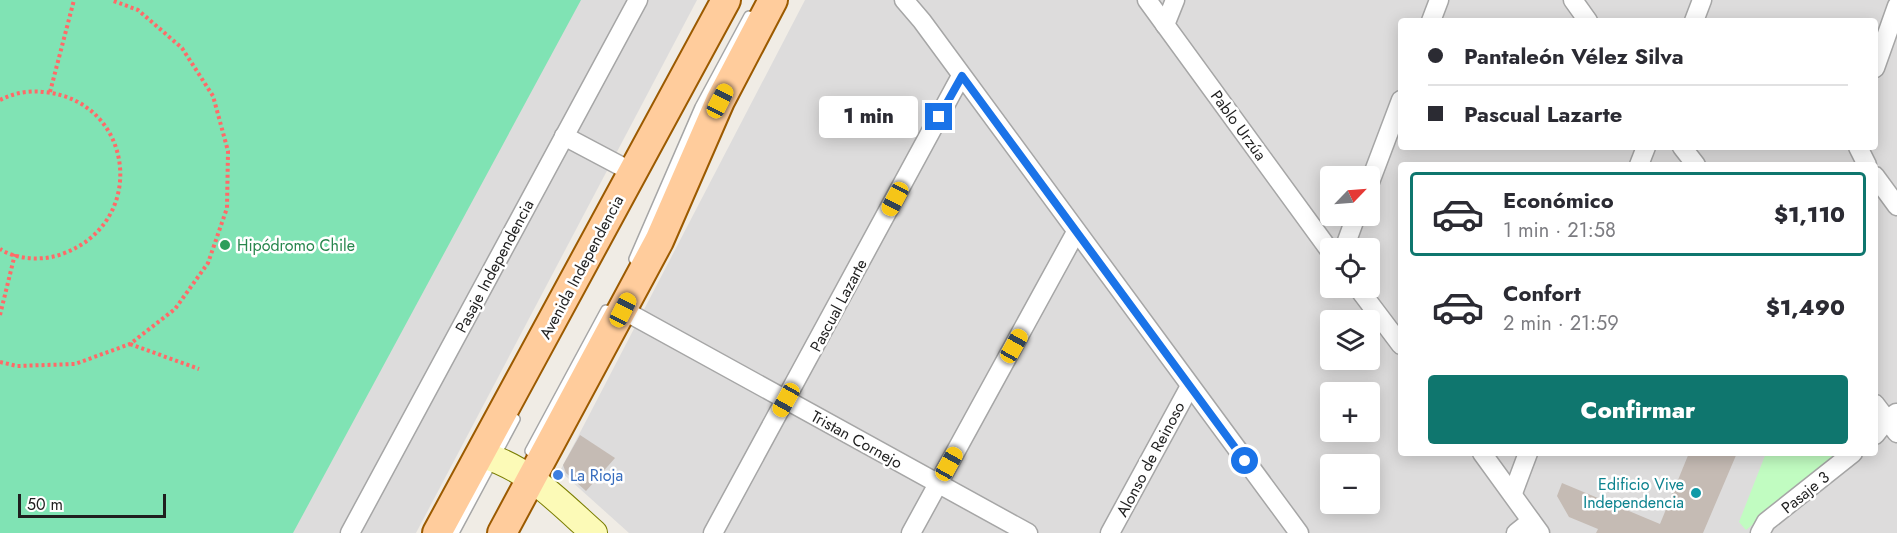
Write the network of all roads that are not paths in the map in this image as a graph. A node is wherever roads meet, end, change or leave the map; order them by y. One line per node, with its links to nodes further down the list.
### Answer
1 (638, 0): 18 (street, Pasaje Independencia)
2 (726, 0): 20 (main road, Avenida Independencia)
3 (904, 0): 16 (street)
4 (1147, 0): 14 (street, Pablo Urzúa)
5 (1175, 0): 14 (street)
6 (1439, 0): 11 (street)
7 (1573, 0): 12 (street)
8 (1702, 0): 13 (street)
9 (763, 4): 25 (lane); 27 (main road)
10 (1897, 6): 15 (street)
11 (1432, 18)
12 (1586, 18)
13 (1695, 18)
14 (1165, 25): 24 (street, Pablo Urzúa)
15 (1878, 60)
16 (962, 76): 23 (street); 30 (street, Pascual Lazarte)
17 (1398, 108): 19 (street)
18 (564, 136): 20 (street); 43 (street, Pasaje Independencia)
19 (1376, 166)
20 (632, 172): 35 (main road, Avenida Independencia)
21 (1878, 180): 22 (street)
22 (1897, 206)
23 (1076, 232): 29 (street); 40 (street)
24 (1321, 238)
25 (630, 266)
26 (1366, 298): 28 (street)
27 (617, 305): 30 (street, Tristan Cornejo); 39 (main road)
28 (1398, 341)
29 (1190, 386): 51 (street, Alonso de Reinoso); 52 (street)
30 (786, 400): 40 (street, Tristan Cornejo); 48 (street, Pascual Lazarte)
31 (1878, 407): 33 (street)
32 (519, 411): 35 (lane)
33 (1894, 422): 34 (street)
34 (1878, 433)
35 (487, 456): 39 (main road); 44 (main road, Avenida Independencia); 45 (lane)
36 (1484, 456): 41 (street)
37 (1527, 456): 41 (street)
38 (1849, 456): 54 (street, Pasaje 3)
39 (522, 476): 46 (main road); 47 (main road)
40 (938, 484): 49 (street); 50 (street, Tristan Cornejo)
41 (1513, 493): 42 (street)
42 (1536, 527): 53 (street)
43 (350, 533)
44 (437, 533)
45 (454, 533)
46 (502, 533)
47 (594, 533)
48 (713, 533)
49 (911, 533)
50 (1028, 533)
51 (1110, 533)
52 (1299, 533)
53 (1516, 533)
54 (1760, 533)

